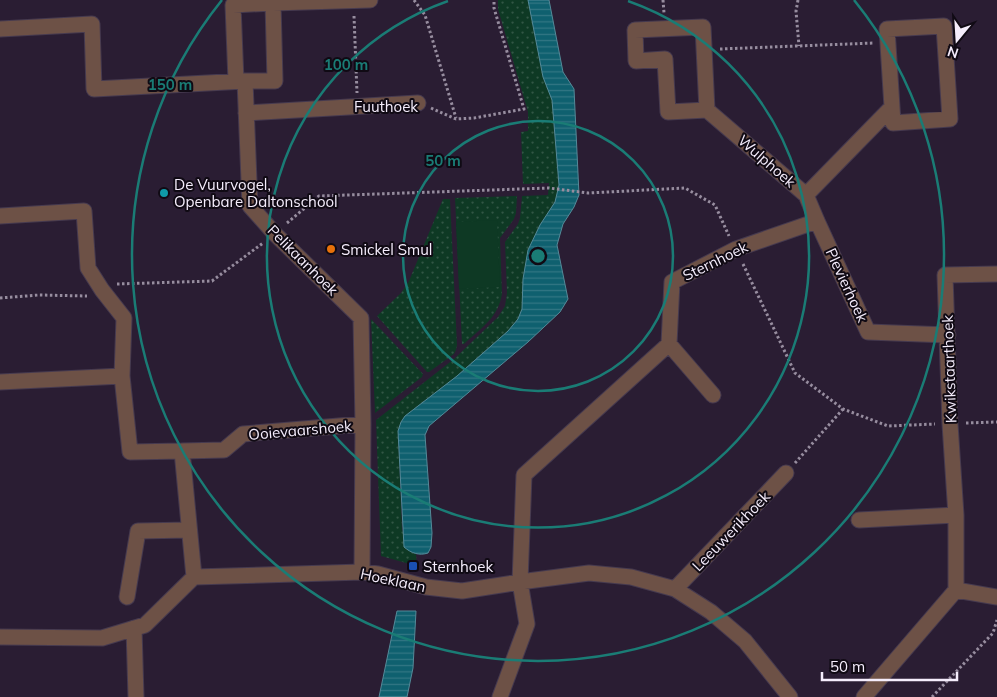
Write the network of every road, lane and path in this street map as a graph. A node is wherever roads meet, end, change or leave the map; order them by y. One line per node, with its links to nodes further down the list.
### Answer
1 (370, 0): 5 (street)
2 (414, 0): 17 (path)
3 (494, 0): 17 (path, Fuuthoek)
4 (798, 0): 9 (path)
5 (353, 1): 6 (street); 13 (path)
6 (273, 3): 11 (street); 11 (street, Pelikaanhoek)
7 (0, 29): 11 (street)
8 (888, 42): 9 (path); 14 (street); 14 (street)
9 (799, 46): 10 (path)
10 (704, 49): 15 (street); 15 (street)
11 (241, 81): 16 (street, Pelikaanhoek)
12 (418, 103): 13 (street, Fuuthoek); 17 (path, Fuuthoek)
13 (357, 106): 16 (street, Fuuthoek)
14 (892, 107): 19 (street)
15 (707, 110): 19 (street, Wulphoek)
16 (246, 113): 31 (street, Pelikaanhoek)
17 (456, 119)
18 (549, 188): 22 (path)
19 (806, 195): 21 (street, Wulphoek)
20 (0, 216): 26 (street)
21 (817, 221): 22 (street, Sternhoek); 24 (street, Plevierhoek)
22 (736, 249): 25 (street, Sternhoek); 29 (path)
23 (997, 274): 24 (street, Kwikstaarthoek)
24 (948, 335): 32 (street, Kwikstaarthoek)
25 (670, 344): 28 (street); 40 (street)
26 (122, 376): 27 (street); 33 (street, Ooievaarshoek)
27 (0, 382)
28 (713, 395)
29 (843, 409): 32 (path); 34 (path)
30 (997, 422): 32 (path)
31 (363, 424): 33 (street, Ooievaarshoek); 38 (street, Pelikaanhoek)
32 (950, 424): 35 (street, Kwikstaarthoek)
33 (182, 451): 37 (street)
34 (786, 473): 41 (street, Leeuwerikhoek)
35 (956, 515): 36 (street); 42 (street, Kwikstaarthoek)
36 (859, 520)
37 (190, 530): 39 (street); 43 (street)
38 (362, 572): 39 (street, Hoeklaan); 40 (street, Hoeklaan)
39 (194, 576): 46 (street)
40 (520, 582): 41 (street, Hoeklaan); 49 (street)
41 (675, 588): 50 (street, Hoeklaan)
42 (956, 590): 44 (street); 51 (street)
43 (128, 597)
44 (997, 597)
45 (997, 620): 52 (path)
46 (134, 628): 47 (street); 48 (street)
47 (0, 637)
48 (136, 697)
49 (500, 697)
50 (790, 697)
51 (864, 697)
52 (932, 697)

